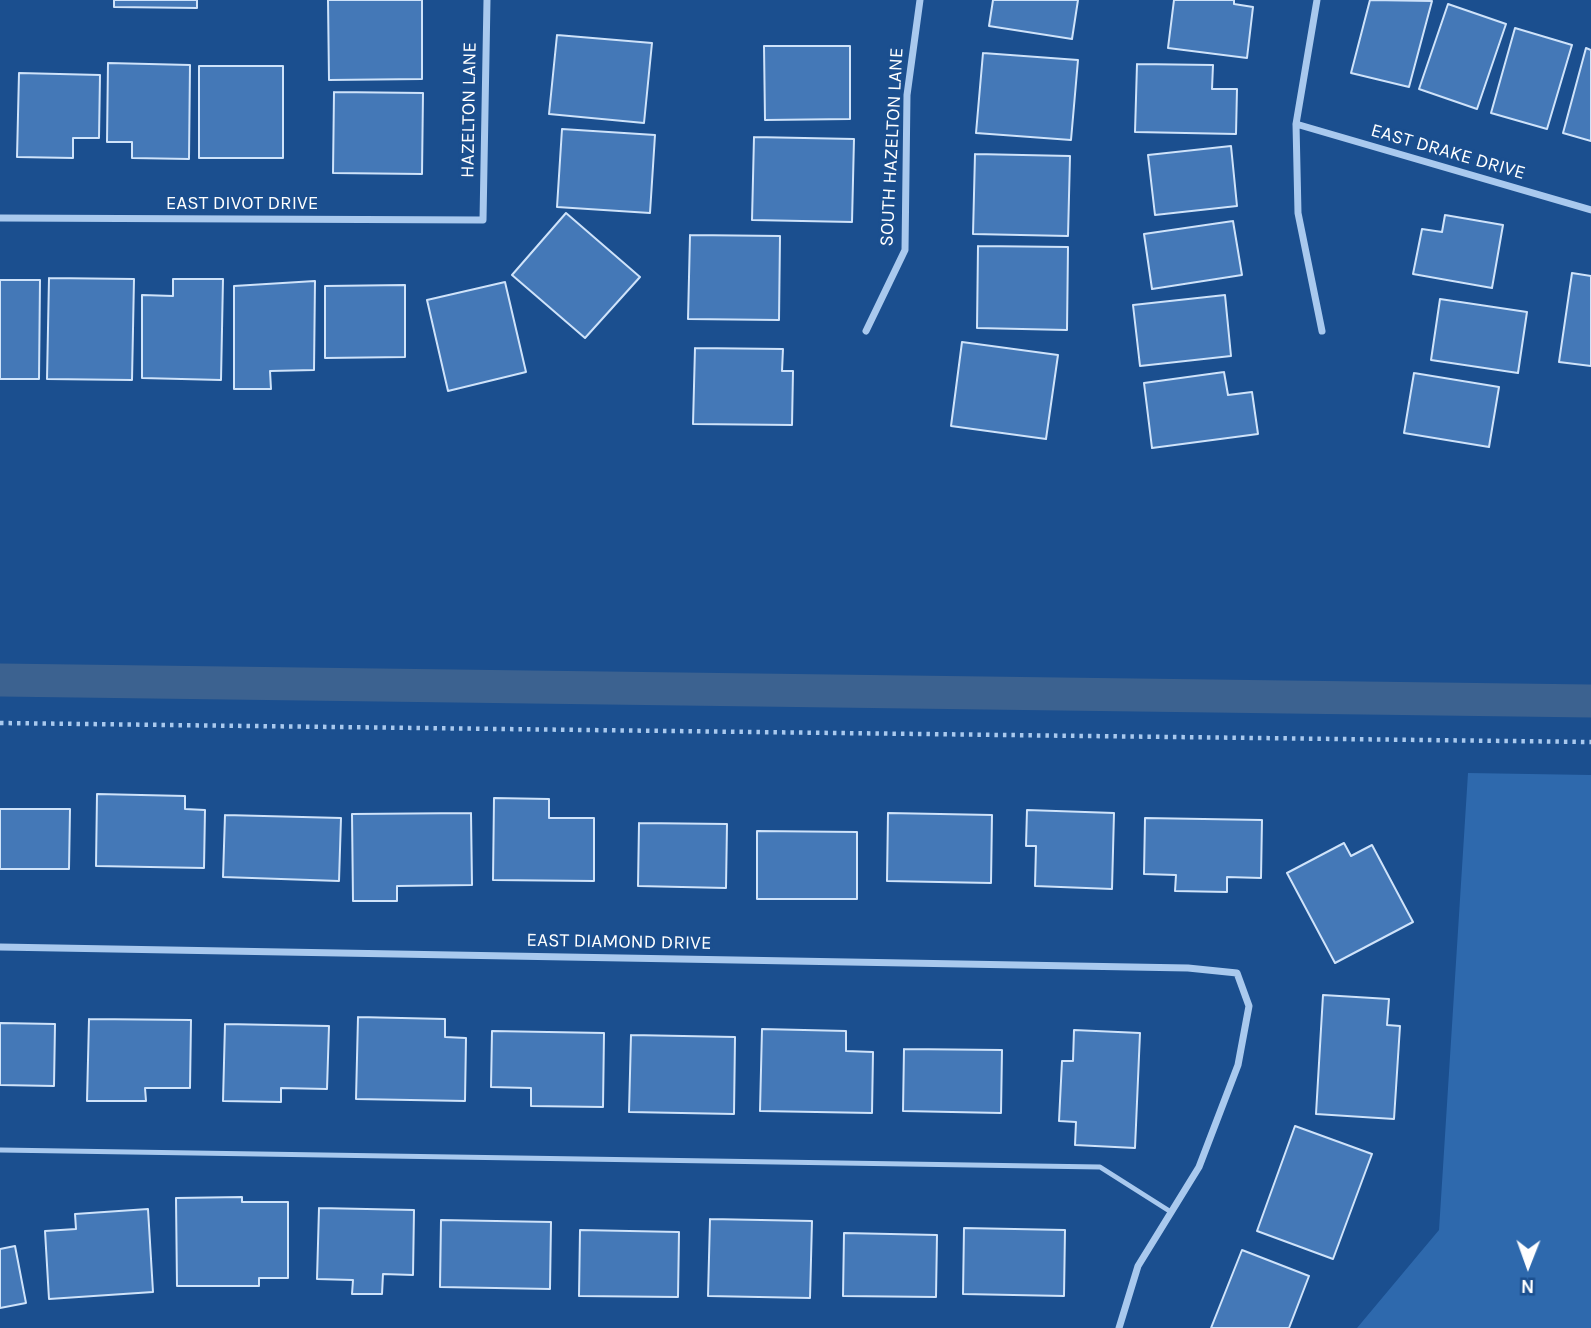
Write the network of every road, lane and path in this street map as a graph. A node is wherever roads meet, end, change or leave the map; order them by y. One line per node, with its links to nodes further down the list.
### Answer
1 (487, 0): 7 (street, HAZELTON LANE)
2 (920, 0): 8 (street, SOUTH HAZELTON LANE)
3 (1317, 0): 4 (street)
4 (1296, 124): 5 (street, EAST DRAKE DRIVE); 9 (street)
5 (1591, 210)
6 (0, 218): 7 (street, EAST DIVOT DRIVE)
7 (483, 220)
8 (866, 331)
9 (1322, 331)
10 (0, 723): 11 (path)
11 (1591, 742)
12 (0, 947): 14 (street, EAST DIAMOND DRIVE)
13 (0, 1150): 14 (lane)
14 (1171, 1212): 15 (street)
15 (1119, 1328)

